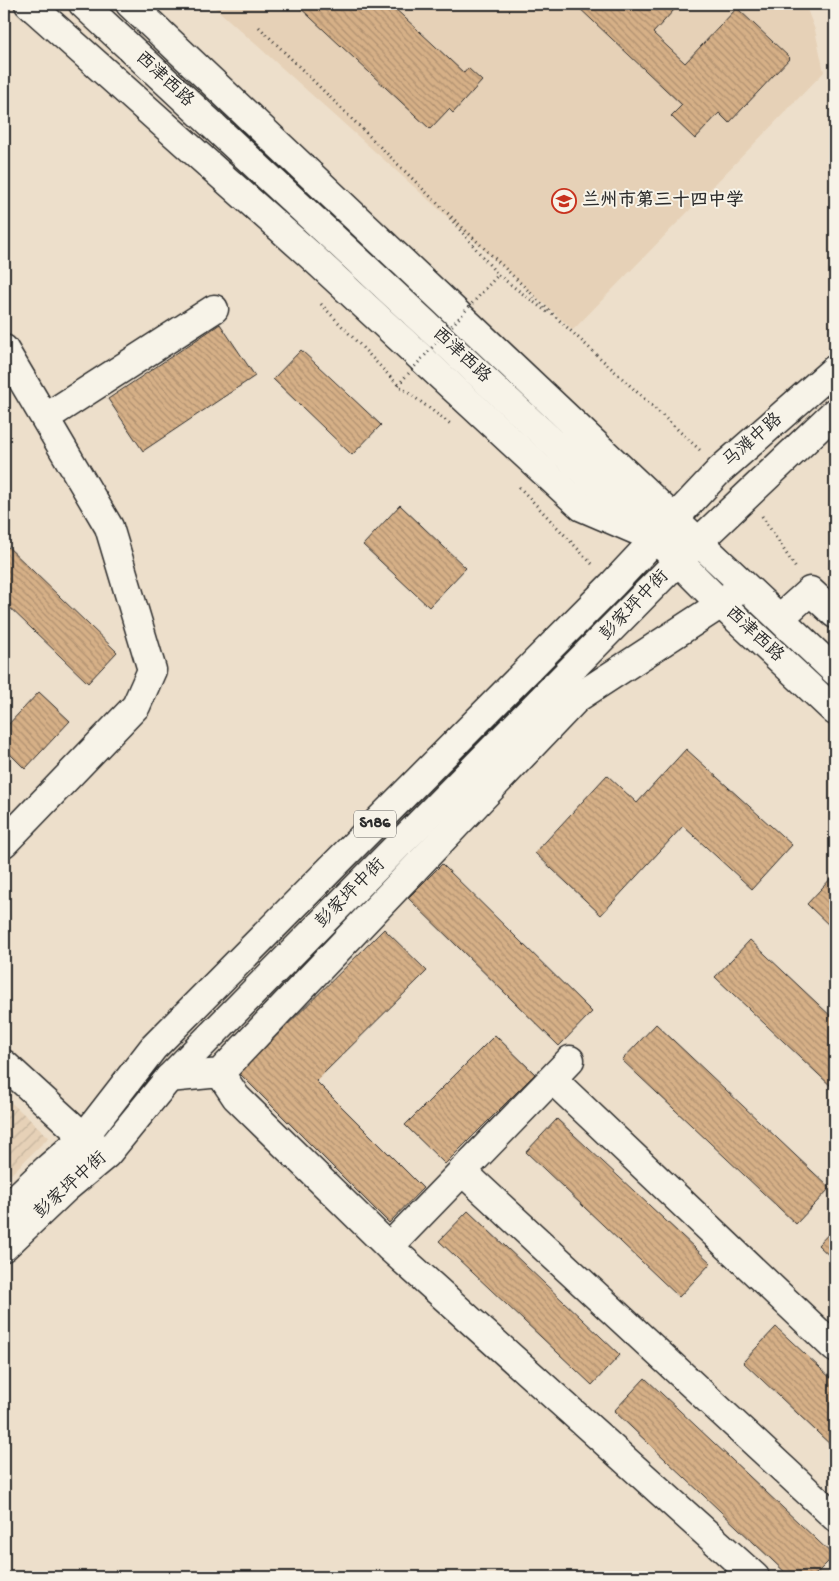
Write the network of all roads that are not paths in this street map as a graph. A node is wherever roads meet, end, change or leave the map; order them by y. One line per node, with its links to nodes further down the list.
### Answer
1 (29, 4): 10 (main road)
2 (83, 4): 10 (main road, 西津西路)
3 (130, 4): 9 (main road, 西津西路)
4 (214, 309): 8 (main road)
5 (4, 349): 8 (main road)
6 (835, 370): 9 (main road, 马滩中路)
7 (835, 412): 11 (main road, 马滩中路)
8 (45, 418): 19 (main road)
9 (676, 519): 10 (main road, 彭家坪中街 / S186); 11 (main road, 西津西路)
10 (656, 539): 12 (main road, 西津西路); 25 (main road, 彭家坪中街 / S186)
11 (700, 542): 12 (main road, 彭家坪中街 / S186); 13 (main road, 西津西路)
12 (678, 561): 14 (main road, 西津西路); 23 (main road, 彭家坪中街 / S186)
13 (744, 583): 14 (main road); 16 (main road, 西津西路)
14 (722, 604): 18 (main road, 西津西路); 22 (main road)
15 (835, 614): 16 (main road)
16 (780, 618): 17 (main road, 西津西路)
17 (835, 671)
18 (835, 711)
19 (4, 842)
20 (570, 1060): 24 (main road)
21 (4, 1064): 25 (main road)
22 (220, 1073): 23 (main road); 30 (main road)
23 (169, 1078): 26 (main road, 彭家坪中街 / S186)
24 (552, 1079): 27 (main road); 31 (main road)
25 (84, 1137): 26 (main road); 28 (main road, 彭家坪中街)
26 (107, 1154): 29 (main road, 彭家坪中街)
27 (462, 1171): 30 (main road); 32 (main road)
28 (4, 1210)
29 (4, 1247)
30 (389, 1247): 33 (main road)
31 (835, 1348)
32 (835, 1517)
33 (754, 1577)

